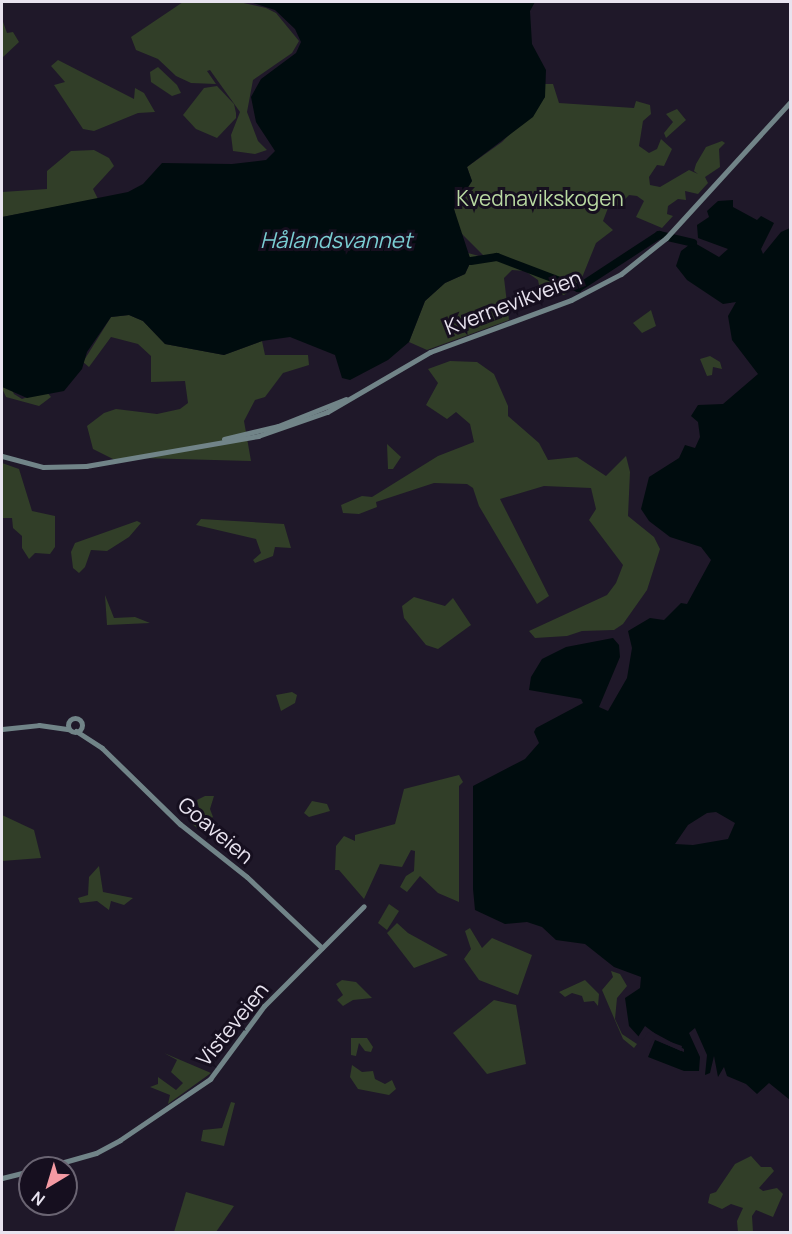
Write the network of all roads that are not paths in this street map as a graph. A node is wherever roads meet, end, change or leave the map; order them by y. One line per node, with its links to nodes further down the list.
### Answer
1 (790, 102): 2 (main road, Kvernevikveien)
2 (784, 109): 3 (main road); 4 (main road, Kvernevikveien)
3 (790, 115)
4 (2, 456)
5 (69, 720): 6 (main road); 7 (main road); 9 (main road)
6 (50, 726): 8 (main road); 9 (main road)
7 (81, 726): 10 (main road); 11 (main road, Goaveien)
8 (2, 729)
9 (69, 729): 10 (main road, Goaveien)
10 (76, 732): 11 (main road, Goaveien)
11 (89, 738): 13 (main road, Goaveien)
12 (364, 906): 13 (main road, Visteveien)
13 (322, 948): 14 (main road, Visteveien)
14 (78, 1158)
15 (18, 1174): 16 (main road)
16 (2, 1178)

